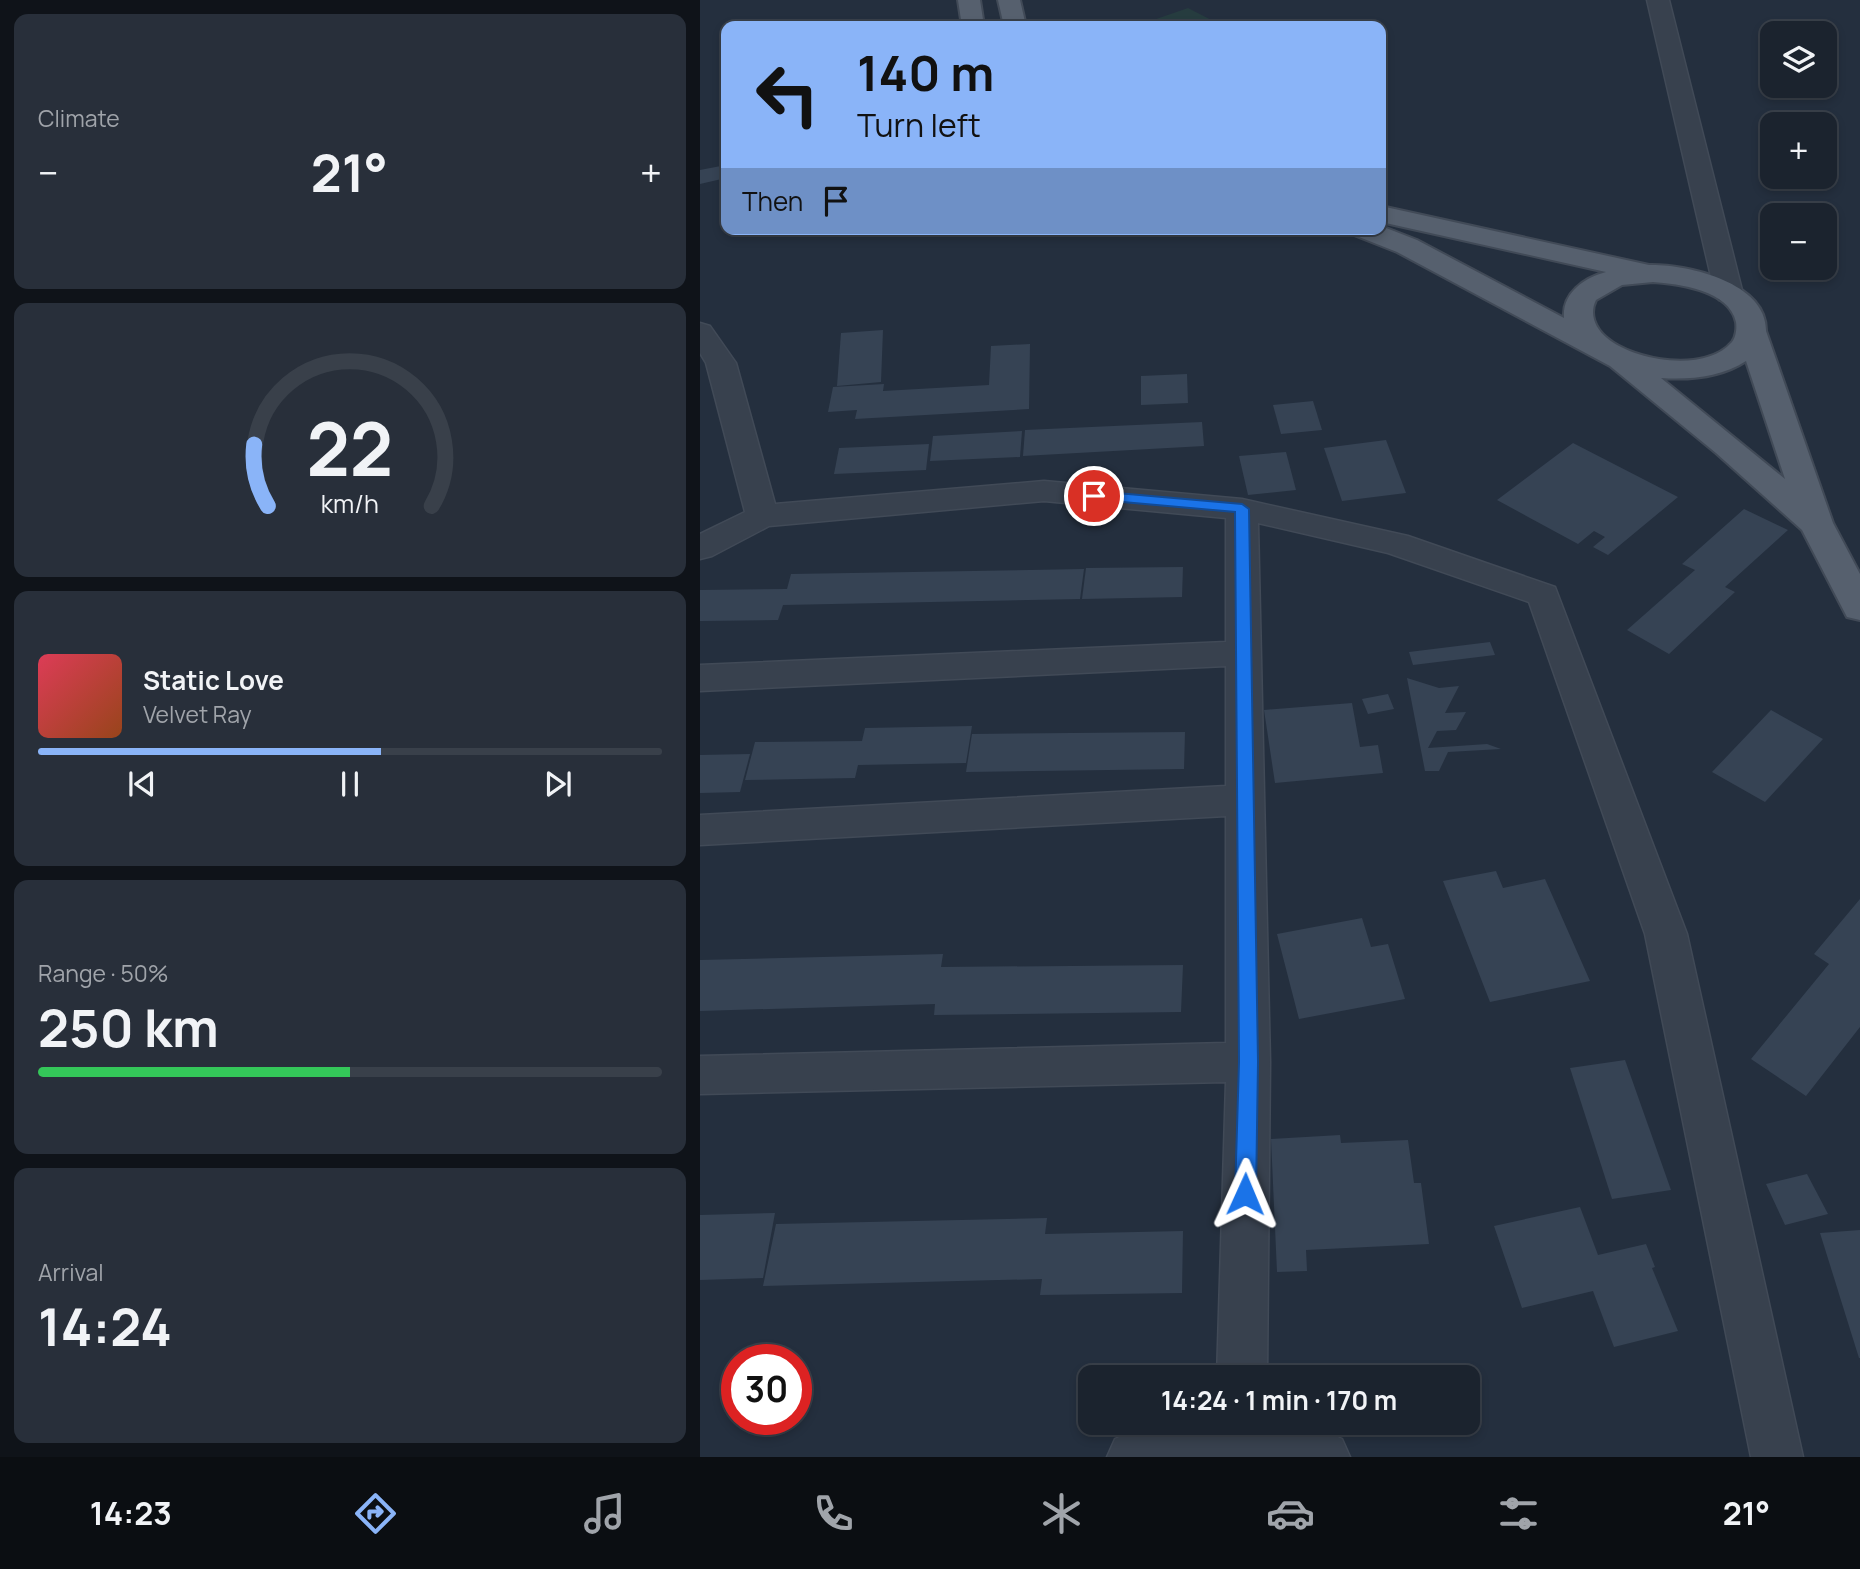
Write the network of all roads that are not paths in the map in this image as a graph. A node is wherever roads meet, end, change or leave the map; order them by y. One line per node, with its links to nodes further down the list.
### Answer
1 (969, 0): 4 (main road)
2 (1009, 0): 5 (main road)
3 (1658, 0): 9 (street)
4 (972, 21)
5 (1014, 21)
6 (1386, 215): 8 (main road)
7 (1379, 235): 12 (main road)
8 (1653, 273): 9 (main road); 12 (main road)
9 (1729, 294): 11 (main road)
10 (700, 332): 13 (street)
11 (1752, 332): 12 (main road); 16 (main road)
12 (1609, 354): 16 (main road)
13 (710, 368): 15 (street)
14 (1242, 509): 15 (street); 19 (street); 29 (street)
15 (762, 516): 17 (street)
16 (1816, 523): 18 (main road)
17 (700, 548)
18 (1860, 608)
19 (1244, 653): 20 (street); 21 (street)
20 (700, 678)
21 (1245, 800): 22 (street); 23 (street)
22 (700, 830)
23 (1248, 1062): 24 (street); 25 (street)
24 (700, 1075)
25 (1242, 1365)
26 (1241, 1438): 27 (street); 28 (street)
27 (1133, 1457)
28 (1324, 1457)
29 (1777, 1457)

